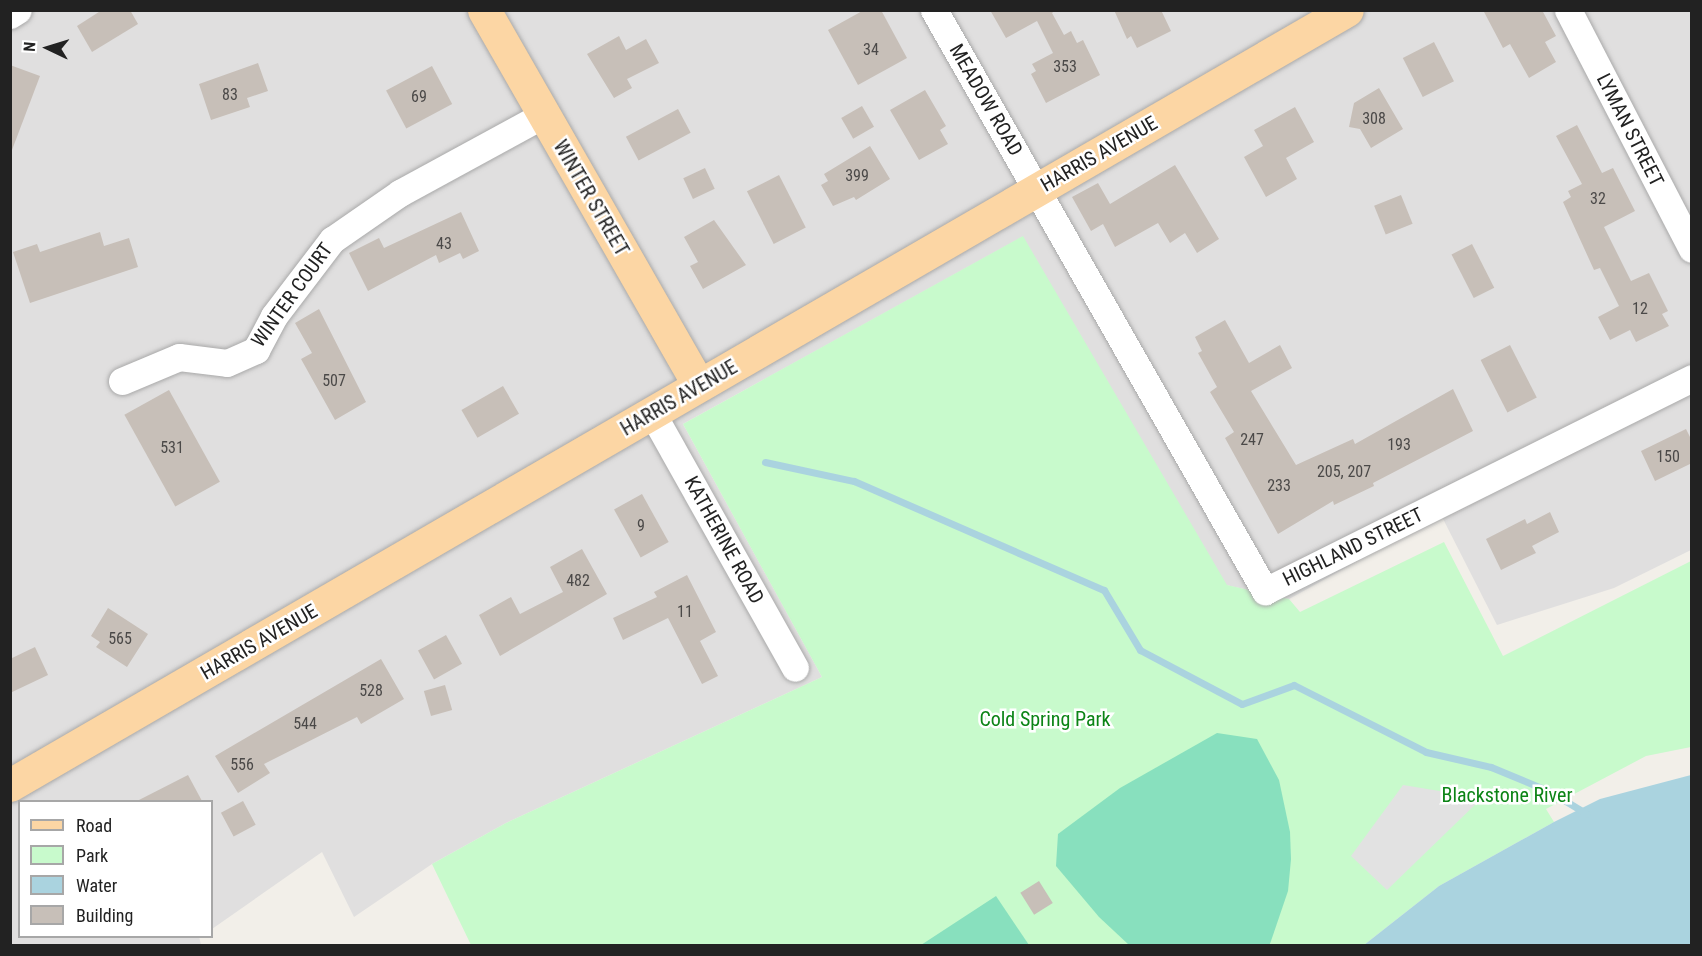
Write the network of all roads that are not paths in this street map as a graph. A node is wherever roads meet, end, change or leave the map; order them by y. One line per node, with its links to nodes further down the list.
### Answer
1 (18, 10): 6 (street)
2 (484, 10): 7 (main road, WINTER STREET)
3 (934, 10): 8 (street, MEADOW ROAD)
4 (1347, 10): 8 (main road, HARRIS AVENUE)
5 (1568, 10): 9 (street, LYMAN STREET)
6 (10, 15)
7 (543, 115): 11 (street, WINTER COURT); 12 (main road, WINTER STREET)
8 (1037, 190): 10 (street, HIGHLAND STREET); 12 (main road, HARRIS AVENUE)
9 (1692, 249)
10 (1692, 378)
11 (122, 381)
12 (699, 385): 13 (main road, HARRIS AVENUE)
13 (652, 413): 14 (street, KATHERINE ROAD); 15 (main road, HARRIS AVENUE)
14 (795, 668)
15 (10, 785)

